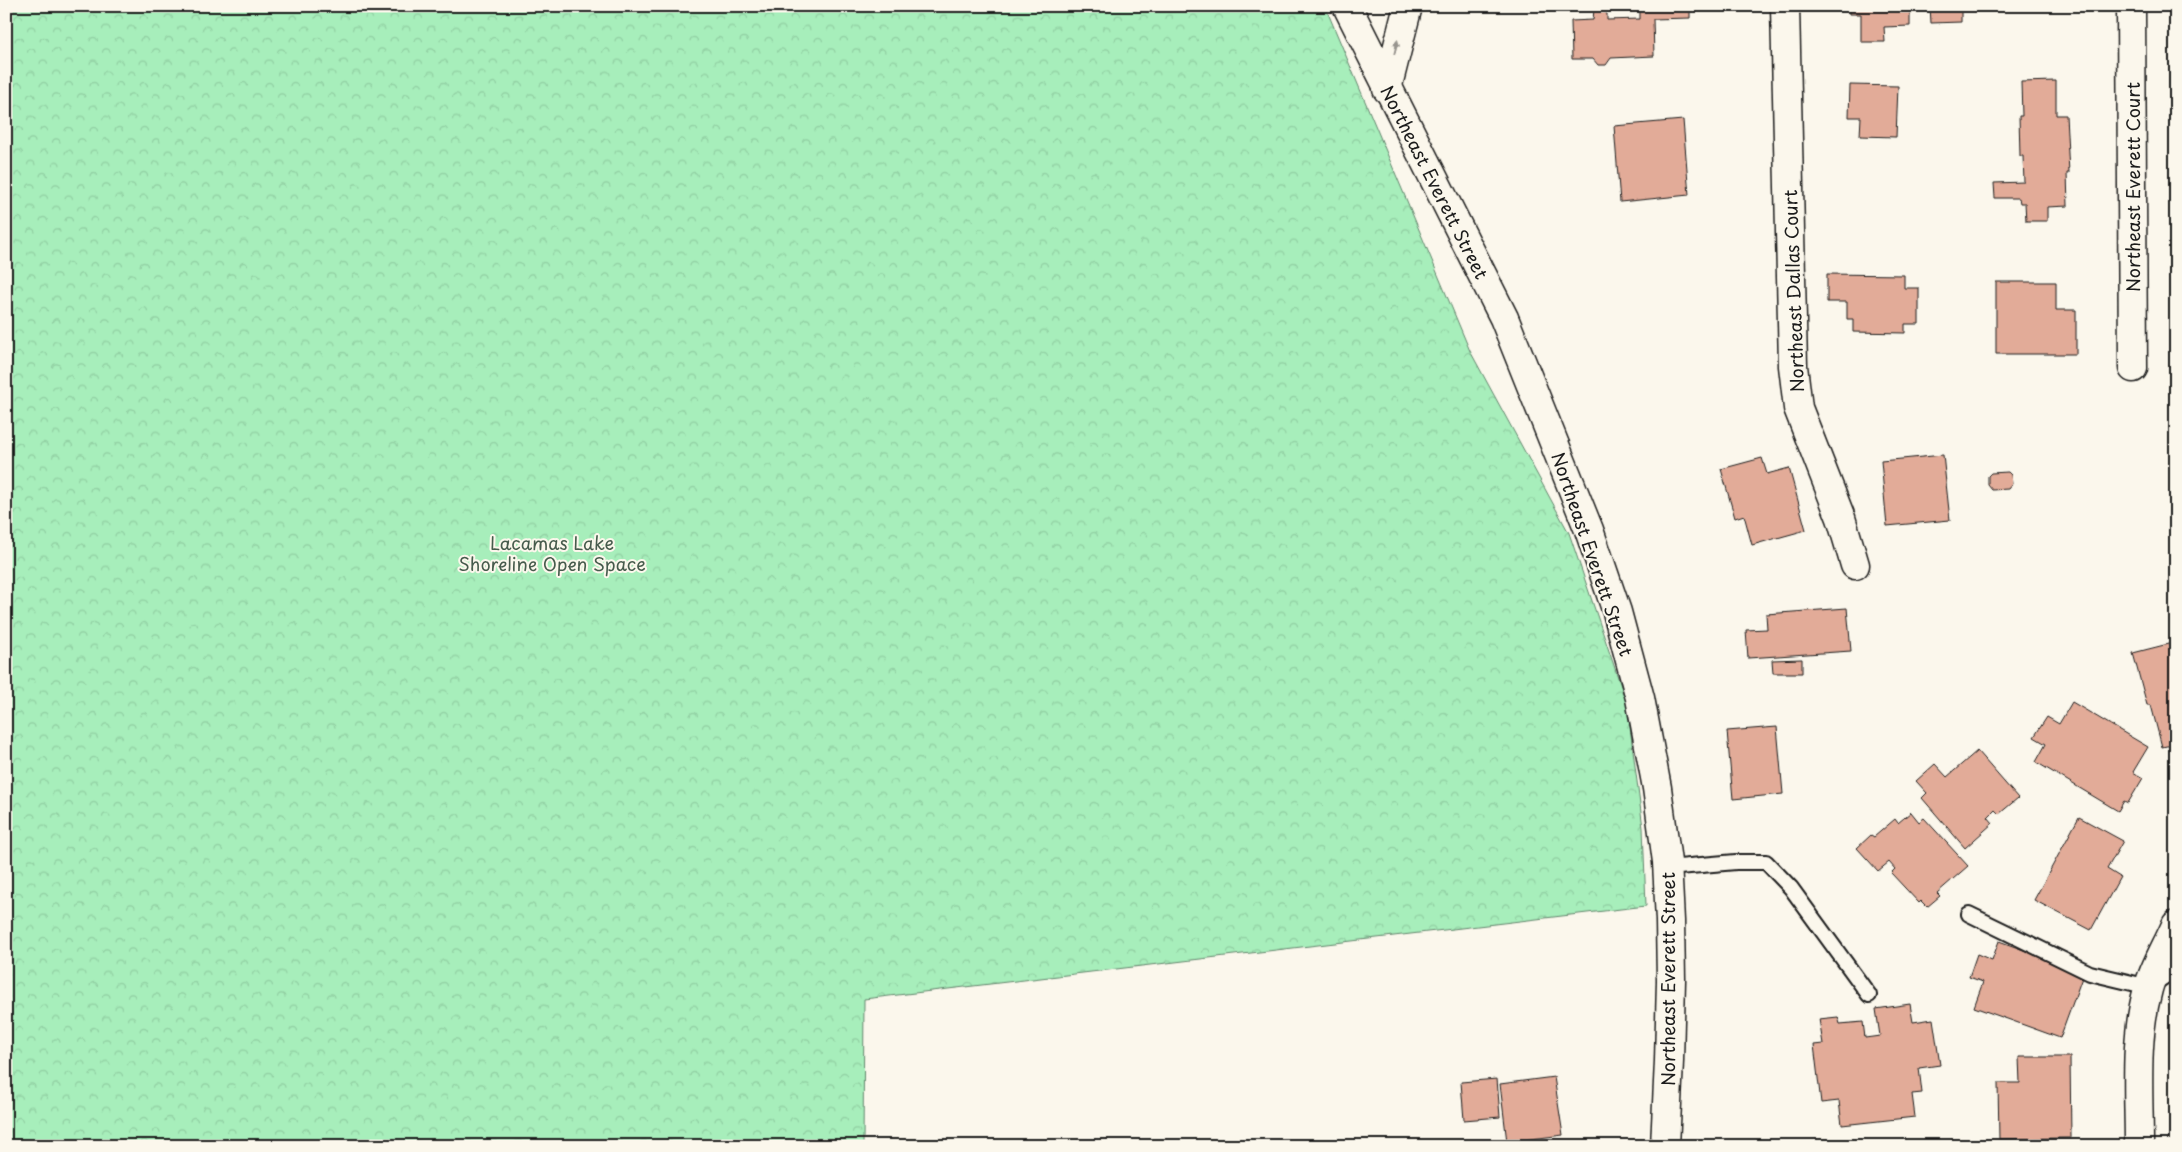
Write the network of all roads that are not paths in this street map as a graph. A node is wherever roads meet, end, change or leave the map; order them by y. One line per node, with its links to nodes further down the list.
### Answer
1 (1347, 6): 5 (main road, Northeast Everett Street)
2 (1408, 6): 5 (main road, one-way to 2)
3 (1785, 6): 7 (main road, Northeast Dallas Court)
4 (2131, 6): 6 (main road, Northeast Everett Court)
5 (1387, 89): 8 (main road, Northeast Everett Street)
6 (2133, 368)
7 (1855, 566)
8 (1667, 868): 13 (lane); 14 (main road, Northeast Everett Street)
9 (1969, 914): 12 (lane)
10 (2176, 925): 12 (main road)
11 (2176, 971): 12 (lane)
12 (2149, 987): 15 (main road)
13 (1869, 995)
14 (1665, 1146)
15 (2139, 1146)

